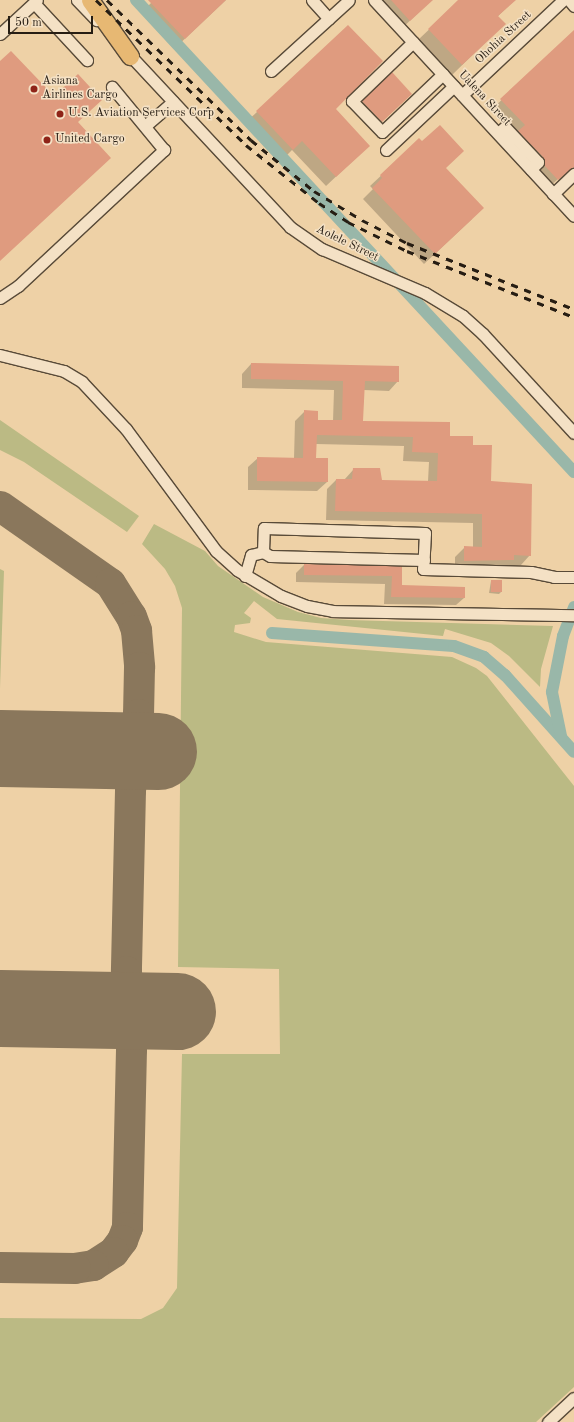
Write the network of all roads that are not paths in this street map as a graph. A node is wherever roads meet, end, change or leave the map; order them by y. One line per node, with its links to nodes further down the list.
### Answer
1 (77, 0): 12 (street, Aolele Street)
2 (90, 0): 12 (highway)
3 (312, 0): 9 (street)
4 (350, 0): 9 (street)
5 (374, 0): 11 (street, Ualena Street)
6 (35, 1): 10 (street); 13 (street)
7 (562, 1): 8 (street); 18 (street, Ohohia Street)
8 (574, 6)
9 (329, 18): 14 (street)
10 (0, 34)
11 (413, 42): 15 (street, Ualena Street); 15 (street)
12 (130, 56): 19 (street, Aolele Street)
13 (87, 60)
14 (271, 71)
15 (443, 74): 16 (street, Ualena Street)
16 (454, 86): 18 (street, Ualena Street); 21 (street)
17 (112, 87): 20 (street)
18 (462, 95): 23 (street, Ualena Street)
19 (173, 102): 20 (street); 27 (street, Aolele Street)
20 (145, 126): 25 (street)
21 (386, 150)
22 (574, 174): 23 (street)
23 (554, 194): 24 (street, Ualena Street)
24 (574, 216)
25 (0, 298)
26 (0, 355): 30 (street)
27 (574, 433)
28 (263, 552): 29 (street); 29 (street); 30 (street)
29 (424, 560): 31 (street)
30 (245, 576): 32 (street)
31 (574, 578)
32 (574, 615)
33 (574, 1398): 34 (street)
34 (548, 1422)

